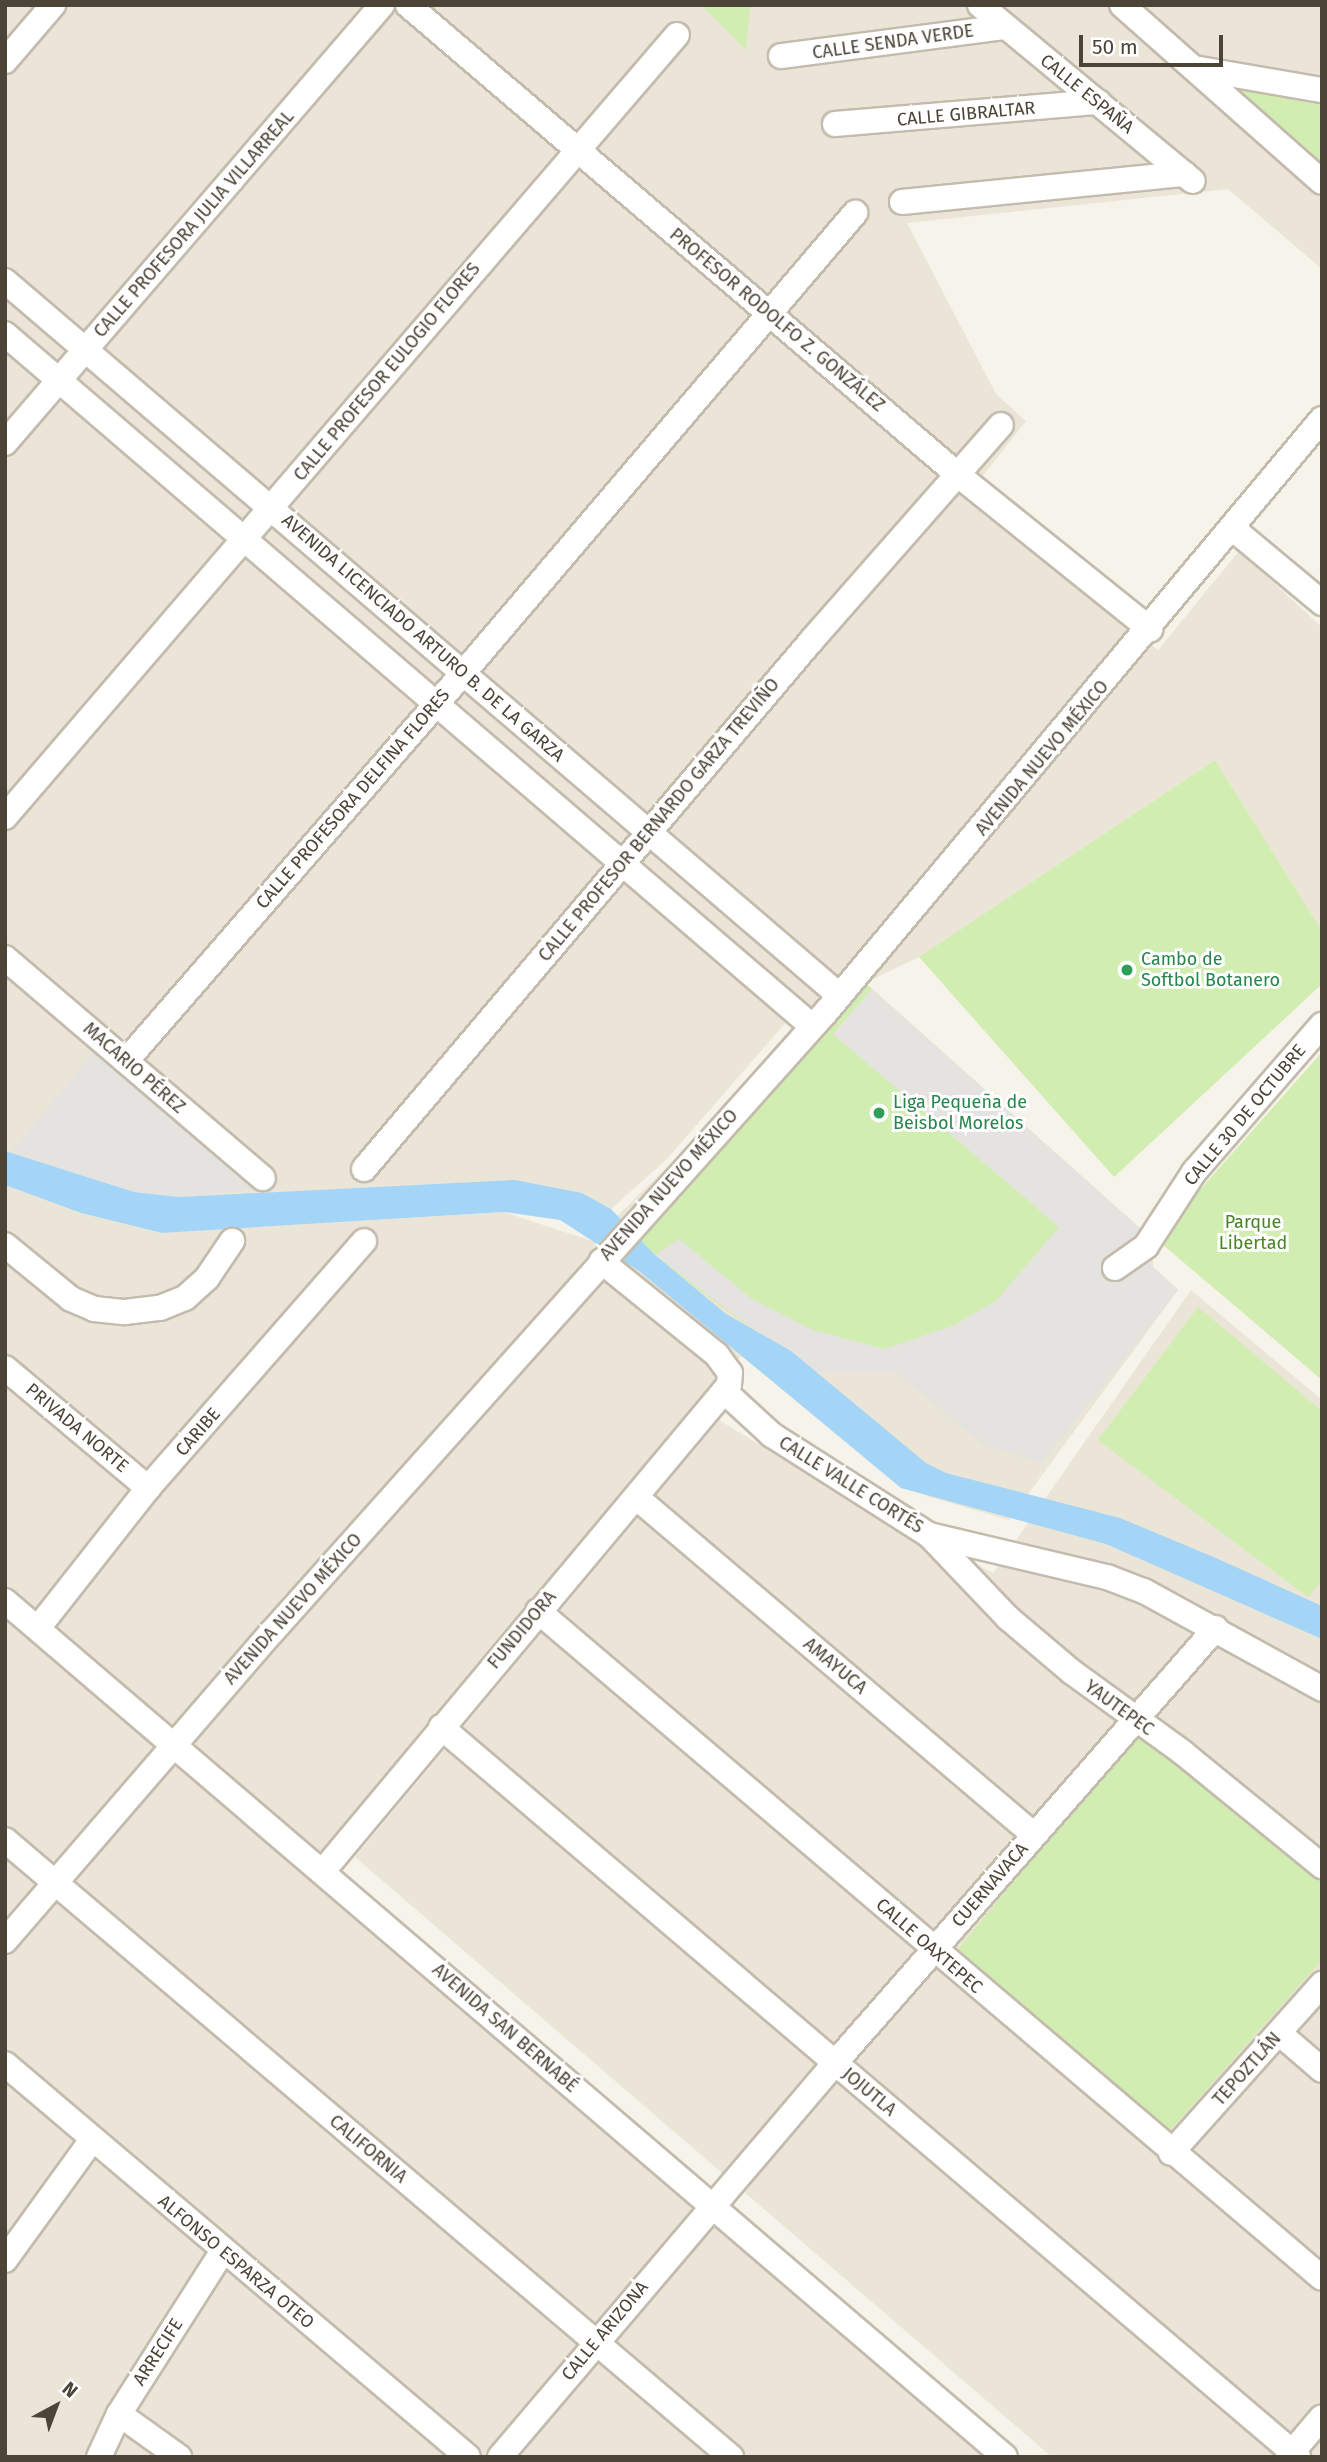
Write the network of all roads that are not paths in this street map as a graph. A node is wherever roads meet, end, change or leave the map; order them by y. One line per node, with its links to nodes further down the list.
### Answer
1 (53, 5): 9 (street)
2 (382, 5): 21 (street, CALLE PROFESORA JULIA VILLARREAL)
3 (408, 5): 14 (street, PROFESOR RODOLFO Z. GONZÁLEZ)
4 (980, 5): 6 (street, CALLE ESPAÑA)
5 (1122, 5): 10 (street)
6 (1005, 27): 8 (street, CALLE SENDA VERDE); 12 (street, CALLE ESPAÑA)
7 (677, 35): 14 (street, CALLE PROFESOR EULOGIO FLORES)
8 (781, 56)
9 (5, 61)
10 (1193, 68): 11 (street); 15 (street)
11 (1322, 90)
12 (1098, 102): 13 (street, CALLE GIBRALTAR); 16 (street, CALLE ESPAÑA)
13 (835, 124)
14 (577, 149): 19 (street, PROFESOR RODOLFO Z. GONZÁLEZ); 27 (street, CALLE PROFESOR EULOGIO FLORES)
15 (1322, 182)
16 (902, 202)
17 (855, 213): 19 (street, CALLE PROFESORA DELFINA FLORES)
18 (5, 281): 21 (street, AVENIDA LICENCIADO ARTURO B. DE LA GARZA)
19 (770, 312): 26 (street, PROFESOR RODOLFO Z. GONZÁLEZ); 32 (street, CALLE PROFESORA DELFINA FLORES)
20 (5, 334): 22 (street)
21 (84, 350): 22 (street, CALLE PROFESORA JULIA VILLARREAL); 27 (street, AVENIDA LICENCIADO ARTURO B. DE LA GARZA)
22 (60, 380): 25 (street, CALLE PROFESORA JULIA VILLARREAL); 29 (street)
23 (1322, 419): 28 (street, AVENIDA NUEVO MÉXICO)
24 (1001, 425): 26 (street, CALLE PROFESOR BERNARDO GARZA TREVIÑO)
25 (5, 443)
26 (957, 474): 31 (street, PROFESOR RODOLFO Z. GONZÁLEZ); 35 (street, CALLE PROFESOR BERNARDO GARZA TREVIÑO)
27 (272, 508): 29 (street, CALLE PROFESOR EULOGIO FLORES); 32 (street, AVENIDA LICENCIADO ARTURO B. DE LA GARZA)
28 (1232, 528): 30 (street); 31 (street, AVENIDA NUEVO MÉXICO)
29 (246, 539): 33 (street); 34 (street, CALLE PROFESOR EULOGIO FLORES)
30 (1322, 603)
31 (1150, 629): 38 (street, AVENIDA NUEVO MÉXICO)
32 (465, 671): 33 (street, CALLE PROFESORA DELFINA FLORES); 35 (street, AVENIDA LICENCIADO ARTURO B. DE LA GARZA)
33 (437, 704): 36 (street); 41 (street, CALLE PROFESORA DELFINA FLORES)
34 (5, 817)
35 (650, 832): 36 (street, CALLE PROFESOR BERNARDO GARZA TREVIÑO); 38 (street, AVENIDA LICENCIADO ARTURO B. DE LA GARZA)
36 (623, 864): 40 (street); 42 (street, CALLE PROFESOR BERNARDO GARZA TREVIÑO)
37 (5, 958): 41 (street, MACARIO PÉREZ)
38 (840, 996): 40 (street, AVENIDA NUEVO MÉXICO)
39 (1322, 1025): 48 (street, CALLE 30 DE OCTUBRE)
40 (813, 1027): 47 (street, AVENIDA NUEVO MÉXICO)
41 (125, 1061): 43 (street, MACARIO PÉREZ)
42 (364, 1169)
43 (263, 1178)
44 (232, 1241): 46 (street)
45 (364, 1241): 51 (street, CARIBE)
46 (5, 1245)
47 (603, 1258): 50 (street); 61 (street, AVENIDA NUEVO MÉXICO)
48 (1115, 1268)
49 (5, 1368): 51 (street, PRIVADA NORTE)
50 (725, 1392): 52 (street, FUNDIDORA); 53 (street, CALLE VALLE CORTÉS)
51 (148, 1488): 56 (street, CARIBE)
52 (636, 1497): 55 (street, FUNDIDORA); 62 (street, AMAYUCA)
53 (929, 1535): 57 (street, CALLE VALLE CORTÉS); 59 (street, YAUTEPEC)
54 (5, 1601): 56 (street, AVENIDA SAN BERNABÉ)
55 (538, 1611): 60 (street, FUNDIDORA); 68 (street, CALLE OAXTEPEC)
56 (38, 1628): 61 (street, AVENIDA SAN BERNABÉ)
57 (1216, 1628): 58 (street, CALLE VALLE CORTÉS); 59 (street, CUERNAVACA)
58 (1322, 1689)
59 (1133, 1719): 62 (street, CUERNAVACA); 64 (street, YAUTEPEC)
60 (441, 1727): 65 (street, FUNDIDORA); 71 (street, JOJUTLA)
61 (173, 1744): 65 (street, AVENIDA SAN BERNABÉ); 66 (street, AVENIDA NUEVO MÉXICO)
62 (1034, 1835): 68 (street, CUERNAVACA)
63 (5, 1840): 66 (street, CALIFORNIA)
64 (1322, 1866)
65 (323, 1871): 76 (street, AVENIDA SAN BERNABÉ)
66 (55, 1883): 67 (street, AVENIDA NUEVO MÉXICO); 80 (street, CALIFORNIA)
67 (5, 1941)
68 (934, 1950): 71 (street, CUERNAVACA); 75 (street, CALLE OAXTEPEC)
69 (1322, 1984): 70 (street, TEPOZTLÁN)
70 (1279, 2033): 73 (street); 75 (street, TEPOZTLÁN)
71 (835, 2063): 76 (street, CUERNAVACA); 84 (street, JOJUTLA)
72 (5, 2064): 74 (street, ALFONSO ESPARZA OTEO)
73 (1322, 2070)
74 (92, 2140): 77 (street, ALFONSO ESPARZA OTEO); 78 (street)
75 (1171, 2152): 79 (street, CALLE OAXTEPEC)
76 (712, 2207): 80 (street, CALLE ARIZONA); 89 (street, AVENIDA SAN BERNABÉ)
77 (223, 2251): 81 (street, ARRECIFE); 83 (street, ALFONSO ESPARZA OTEO)
78 (5, 2260)
79 (1322, 2278)
80 (596, 2342): 87 (street, CALLE ARIZONA); 88 (street, CALIFORNIA)
81 (120, 2414): 85 (street, ARRECIFE); 86 (street)
82 (1322, 2417): 84 (street)
83 (461, 2454)
84 (1293, 2455)
85 (99, 2457)
86 (179, 2457)
87 (500, 2457)
88 (731, 2457)
89 (1005, 2457)

